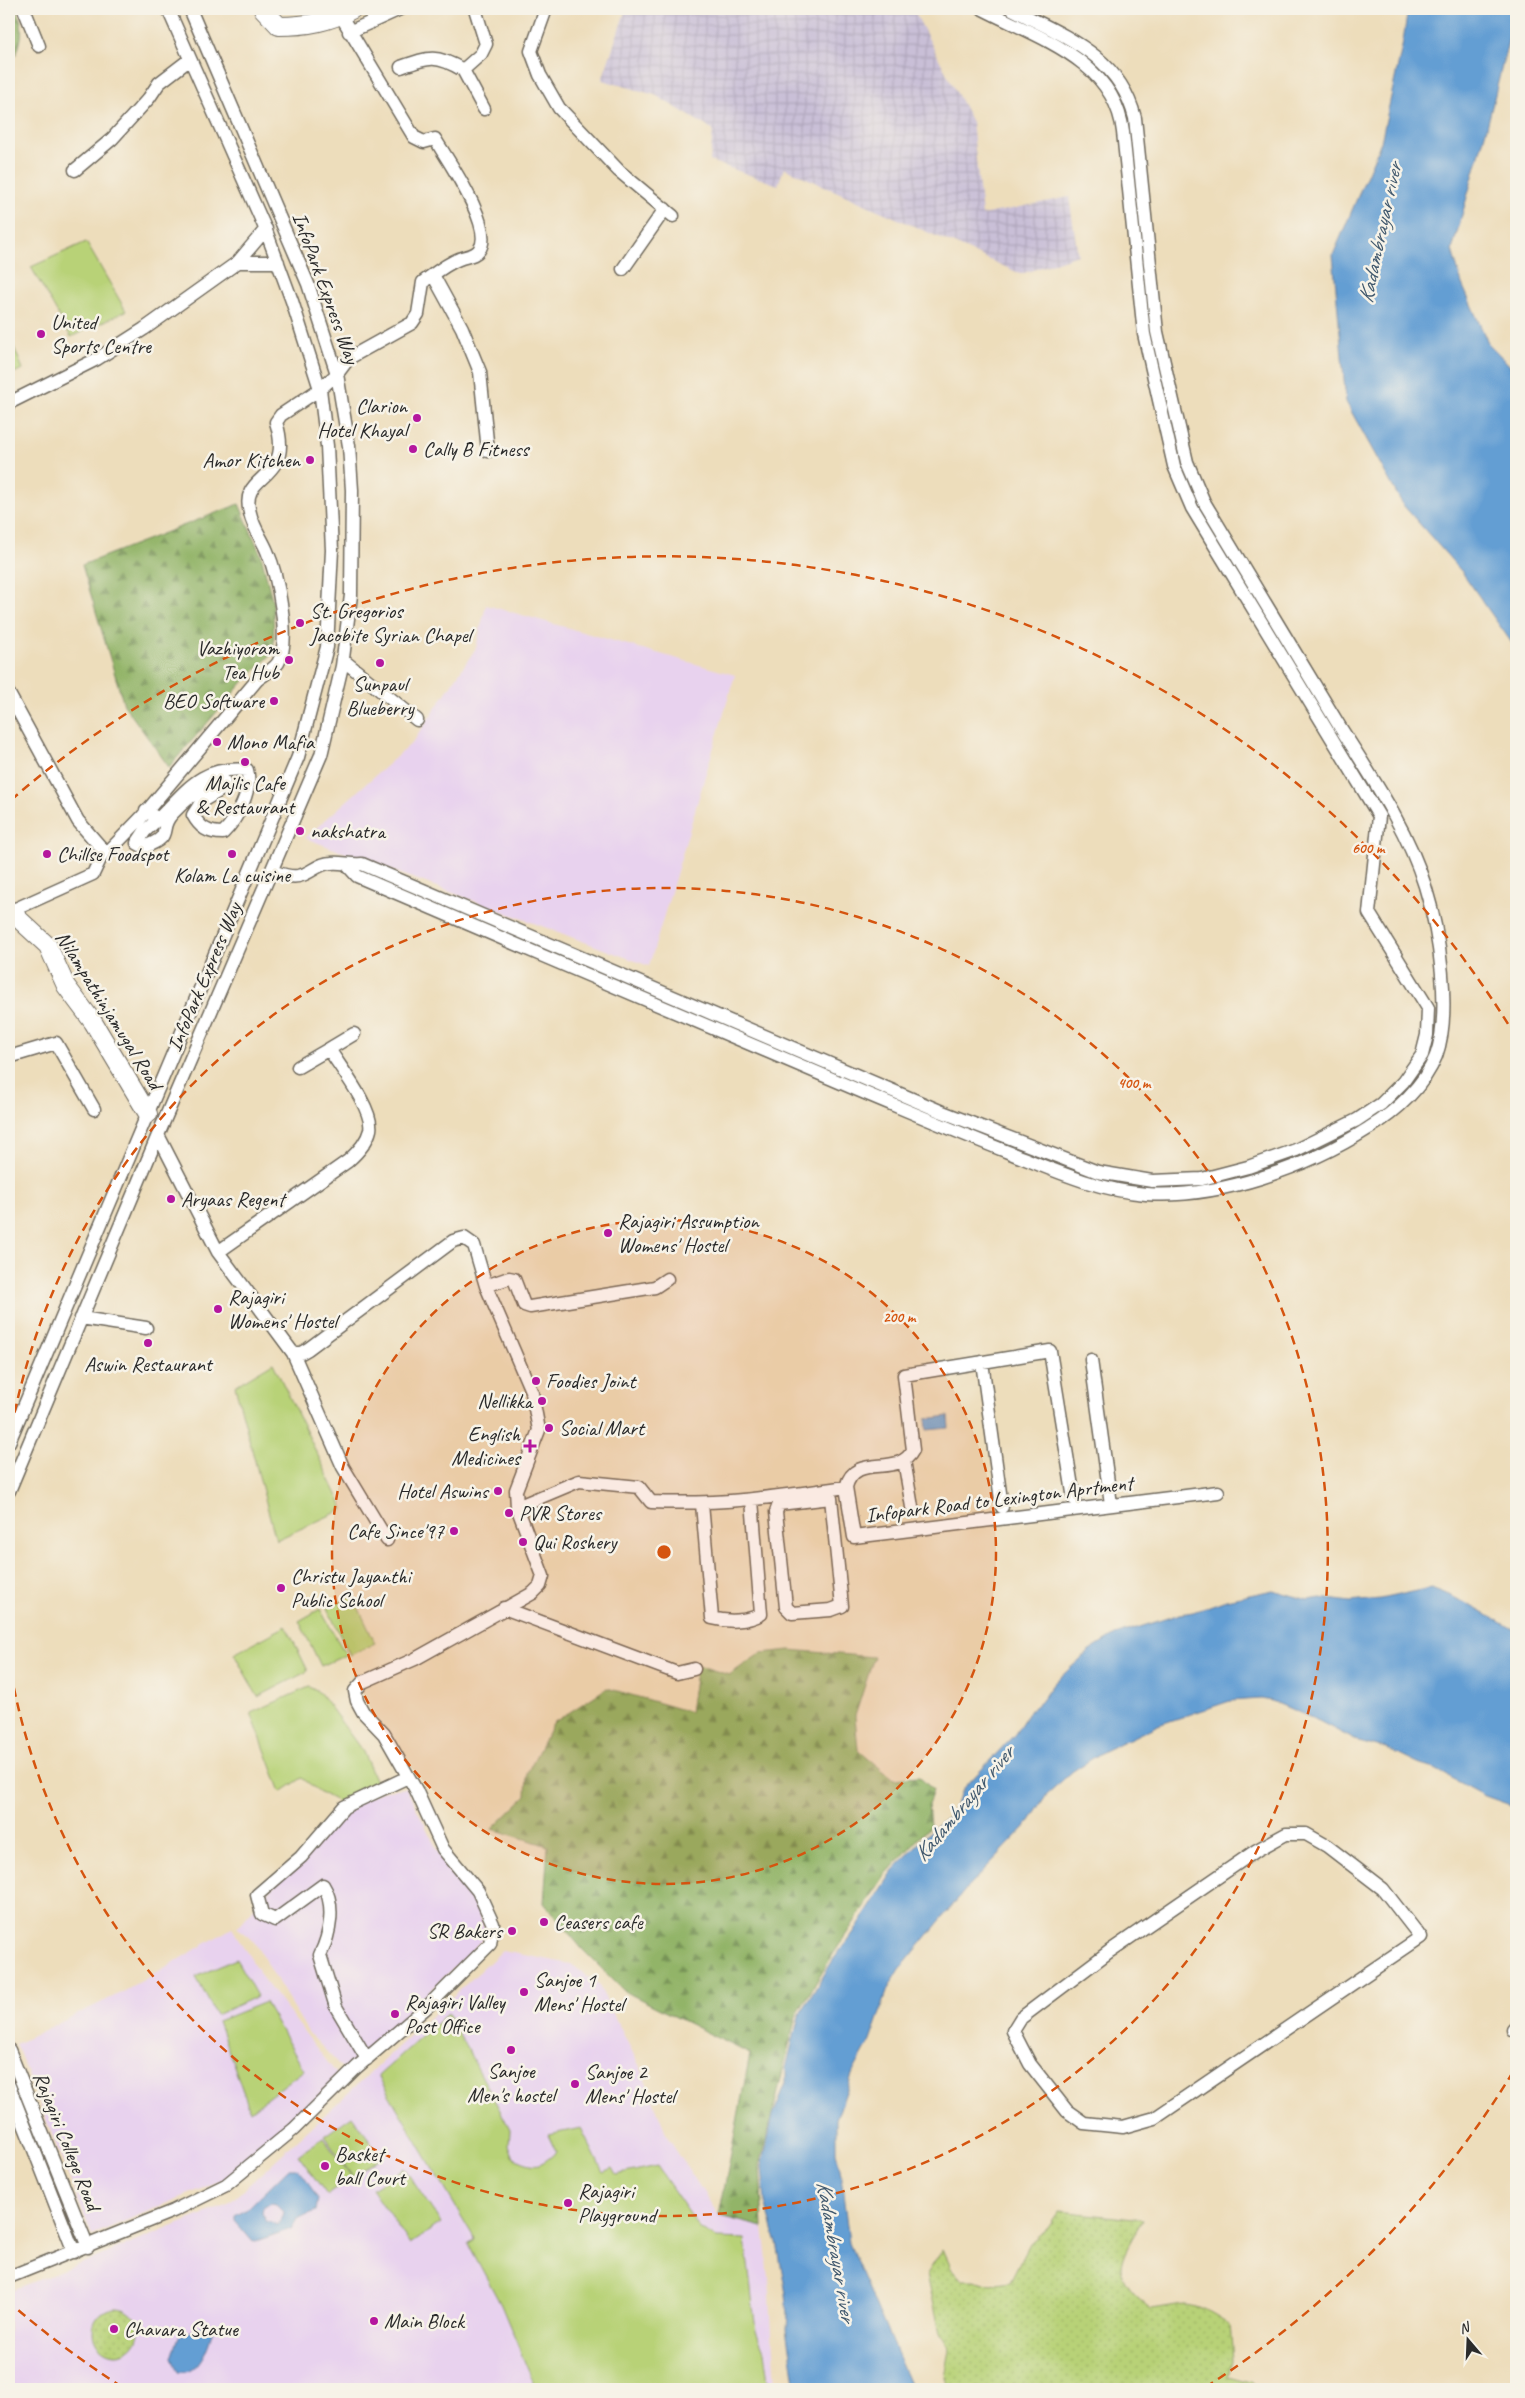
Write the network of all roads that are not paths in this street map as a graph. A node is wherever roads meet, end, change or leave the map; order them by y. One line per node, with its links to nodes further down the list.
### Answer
1 (24, 9): 12 (street)
2 (168, 9): 13 (street, InfoPark Express Way)
3 (190, 9): 23 (street, InfoPark Express Way)
4 (263, 9): 10 (street)
5 (400, 9): 11 (street)
6 (475, 9): 15 (street)
7 (546, 9): 21 (street)
8 (983, 9): 33 (street)
9 (1012, 9): 33 (street)
10 (347, 12): 11 (street)
11 (349, 32): 22 (street)
12 (39, 46)
13 (189, 60): 17 (street); 18 (street, InfoPark Express Way)
14 (401, 67): 15 (street)
15 (463, 70): 16 (street)
16 (484, 109)
17 (75, 170)
18 (266, 229): 19 (street); 20 (street, InfoPark Express Way)
19 (238, 262): 20 (street); 25 (street)
20 (278, 262): 24 (street, InfoPark Express Way)
21 (623, 269)
22 (433, 274): 23 (street); 26 (street)
23 (337, 374): 24 (street); 27 (street, InfoPark Express Way)
24 (320, 389): 30 (street); 41 (street, InfoPark Express Way)
25 (9, 403)
26 (488, 451)
27 (343, 660): 29 (street); 34 (street, InfoPark Express Way)
28 (9, 694): 32 (street)
29 (416, 720)
30 (146, 811): 31 (street); 32 (street)
31 (158, 819): 31 (street)
32 (104, 851): 35 (street)
33 (347, 865): 34 (street)
34 (272, 871): 42 (street, InfoPark Express Way)
35 (10, 911): 41 (street, Nilampathinjamugal Road)
36 (354, 1034): 37 (street)
37 (329, 1049): 39 (street); 43 (street)
38 (9, 1057): 40 (street)
39 (298, 1067)
40 (94, 1109)
41 (148, 1114): 51 (street, InfoPark Express Way)
42 (158, 1135): 43 (street); 46 (street, InfoPark Express Way)
43 (218, 1252): 48 (street)
44 (667, 1279): 45 (street)
45 (486, 1286): 48 (street); 61 (street)
46 (81, 1318): 47 (street); 54 (street, InfoPark Express Way)
47 (146, 1328)
48 (293, 1353): 64 (street)
49 (1090, 1360): 60 (street)
50 (982, 1362): 52 (street); 57 (street); 63 (street)
51 (9, 1442)
52 (904, 1460): 53 (street); 62 (street)
53 (846, 1487): 56 (street, Infopark Road to Lexington Aprtment); 60 (street, Infopark Road to Lexington Aprtment)
54 (9, 1491)
55 (1218, 1492): 60 (street, Infopark Road to Lexington Aprtment)
56 (830, 1494): 56 (street); 58 (street, Infopark Road to Lexington Aprtment)
57 (1074, 1499)
58 (752, 1500): 59 (street, Infopark Road to Lexington Aprtment); 59 (street)
59 (702, 1504): 61 (street, Infopark Road to Lexington Aprtment)
60 (1110, 1504)
61 (517, 1507): 65 (street)
62 (912, 1507)
63 (1002, 1507)
64 (387, 1540)
65 (504, 1608): 66 (street); 67 (street)
66 (694, 1670)
67 (408, 1777): 70 (street); 70 (street)
68 (1419, 1936): 68 (street)
69 (9, 2050): 72 (street, Rajagiri College Road)
70 (367, 2059): 72 (street)
71 (9, 2086): 73 (street, Rajagiri College Road)
72 (88, 2247): 73 (street)
73 (74, 2252): 74 (street)
74 (9, 2277)

